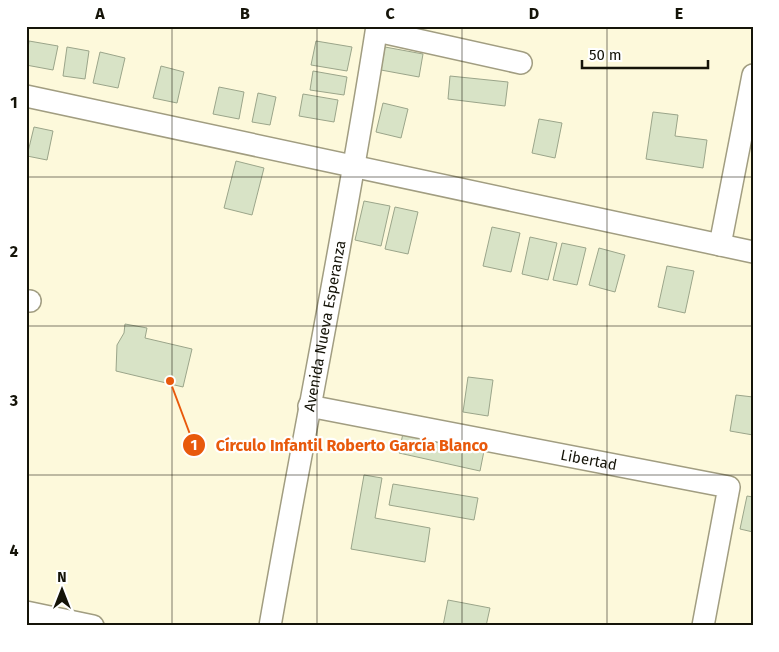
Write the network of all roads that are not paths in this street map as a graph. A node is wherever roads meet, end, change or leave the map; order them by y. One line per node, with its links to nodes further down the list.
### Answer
1 (377, 29): 2 (street); 5 (street, Avenida Nueva Esperanza)
2 (521, 63)
3 (753, 75): 6 (street)
4 (26, 96): 5 (street)
5 (355, 167): 6 (street); 8 (street, Avenida Nueva Esperanza)
6 (720, 245): 7 (street)
7 (753, 252)
8 (309, 406): 11 (street, Avenida Nueva Esperanza); 12 (street, Libertad)
9 (26, 612): 10 (street)
10 (93, 626)
11 (270, 626)
12 (703, 626)

